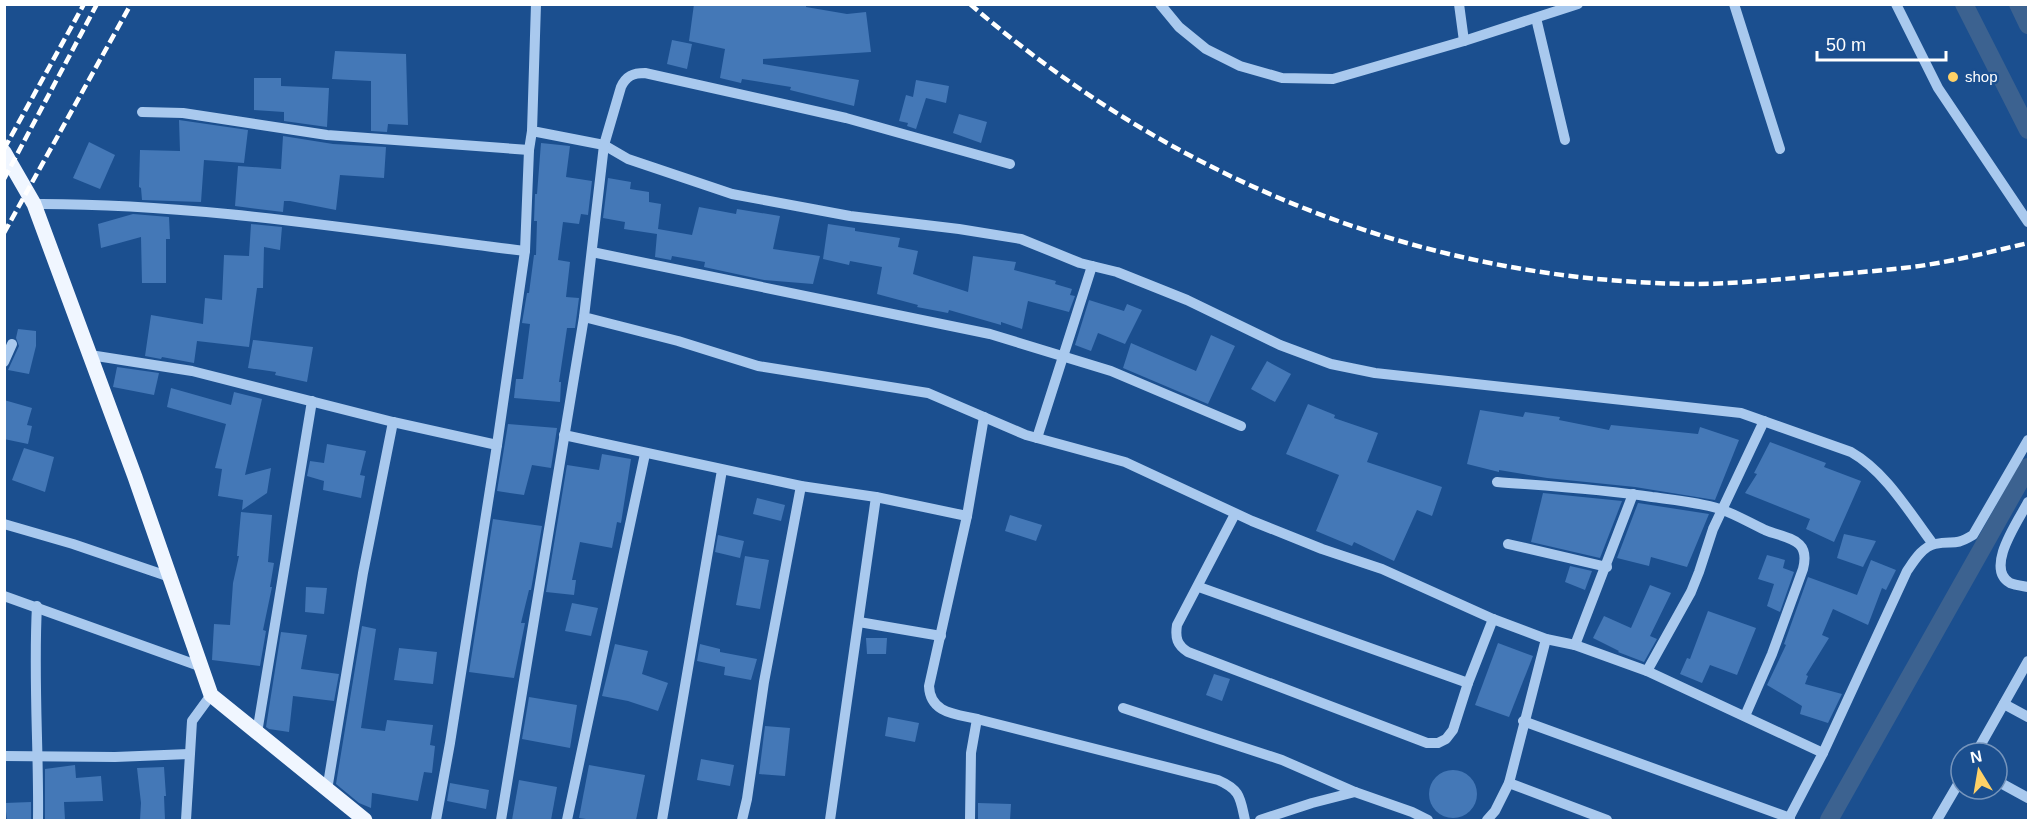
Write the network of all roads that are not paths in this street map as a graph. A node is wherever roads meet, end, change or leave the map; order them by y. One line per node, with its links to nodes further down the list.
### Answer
1 (536, 4): 10 (street)
2 (1160, 4): 8 (street)
3 (1459, 4): 8 (street)
4 (1578, 4): 7 (street)
5 (1734, 4): 13 (street)
6 (1896, 4): 18 (street)
7 (1536, 18): 8 (street); 11 (street)
8 (1464, 41)
9 (142, 112): 14 (street)
10 (532, 131): 12 (street); 14 (street)
11 (1565, 140)
12 (604, 145): 16 (street); 20 (street); 21 (street)
13 (1780, 149)
14 (529, 150): 19 (street)
15 (4, 152): 17 (main road)
16 (1010, 164)
17 (34, 204): 19 (street); 24 (main road)
18 (2028, 222)
19 (525, 251): 35 (street)
20 (592, 252): 22 (street); 25 (street)
21 (1092, 266): 25 (street); 29 (street)
22 (584, 317): 28 (street); 32 (street)
23 (12, 344): 26 (street)
24 (90, 355): 27 (street); 50 (main road)
25 (1064, 356): 31 (street); 33 (street)
26 (4, 362)
27 (312, 401): 30 (street); 71 (street)
28 (984, 417): 33 (street); 45 (street)
29 (1764, 421): 43 (street); 48 (street)
30 (393, 422): 35 (street); 79 (street)
31 (1241, 426)
32 (564, 435): 36 (street); 88 (street)
33 (1037, 438): 44 (street)
34 (2028, 440): 48 (street)
35 (497, 445): 87 (street)
36 (645, 454): 37 (street); 89 (street)
37 (722, 470): 39 (street); 90 (street)
38 (1497, 482): 40 (street)
39 (801, 486): 41 (street); 91 (street)
40 (1633, 494): 43 (street); 49 (street)
41 (876, 497): 45 (street); 56 (street)
42 (2028, 502): 52 (street)
43 (1721, 509): 62 (street); 67 (street)
44 (1236, 514): 51 (street); 55 (street)
45 (967, 516): 57 (street)
46 (4, 524): 50 (street)
47 (1508, 544): 49 (street)
48 (1933, 544): 73 (street)
49 (1606, 567): 59 (street)
50 (170, 577): 61 (main road)
51 (1198, 587): 63 (street); 63 (street)
52 (2028, 587)
53 (4, 596): 54 (street)
54 (37, 606): 61 (street); 76 (street)
55 (1493, 619): 58 (street); 63 (street)
56 (859, 622): 57 (street); 92 (street)
57 (941, 636): 69 (street)
58 (1546, 639): 59 (street); 70 (street)
59 (1575, 645): 62 (street)
60 (2028, 661): 65 (street)
61 (202, 667): 64 (main road)
62 (1647, 671): 67 (street)
63 (1468, 683)
64 (211, 695): 71 (main road); 74 (street)
65 (2004, 704): 68 (street); 72 (street)
66 (1123, 708): 80 (street)
67 (1745, 716): 73 (street)
68 (2028, 717)
69 (977, 719): 93 (street); 94 (street)
70 (1523, 721): 77 (street); 83 (street)
71 (257, 733): 79 (main road)
72 (1983, 741)
73 (1823, 753): 83 (street)
74 (189, 754): 76 (street); 85 (street)
75 (4, 756): 76 (street)
76 (39, 756): 84 (street)
77 (1509, 783): 97 (street); 98 (street)
78 (2009, 788): 81 (street)
79 (327, 790): 86 (main road)
80 (1355, 792): 95 (street); 96 (street)
81 (2028, 798)
82 (1949, 800): 99 (street)
83 (1789, 819)
84 (38, 820)
85 (186, 820)
86 (366, 820)
87 (435, 820)
88 (501, 820)
89 (567, 820)
90 (662, 820)
91 (742, 820)
92 (830, 820)
93 (970, 820)
94 (1245, 820)
95 (1260, 820)
96 (1428, 820)
97 (1490, 820)
98 (1607, 820)
99 (1937, 820)

